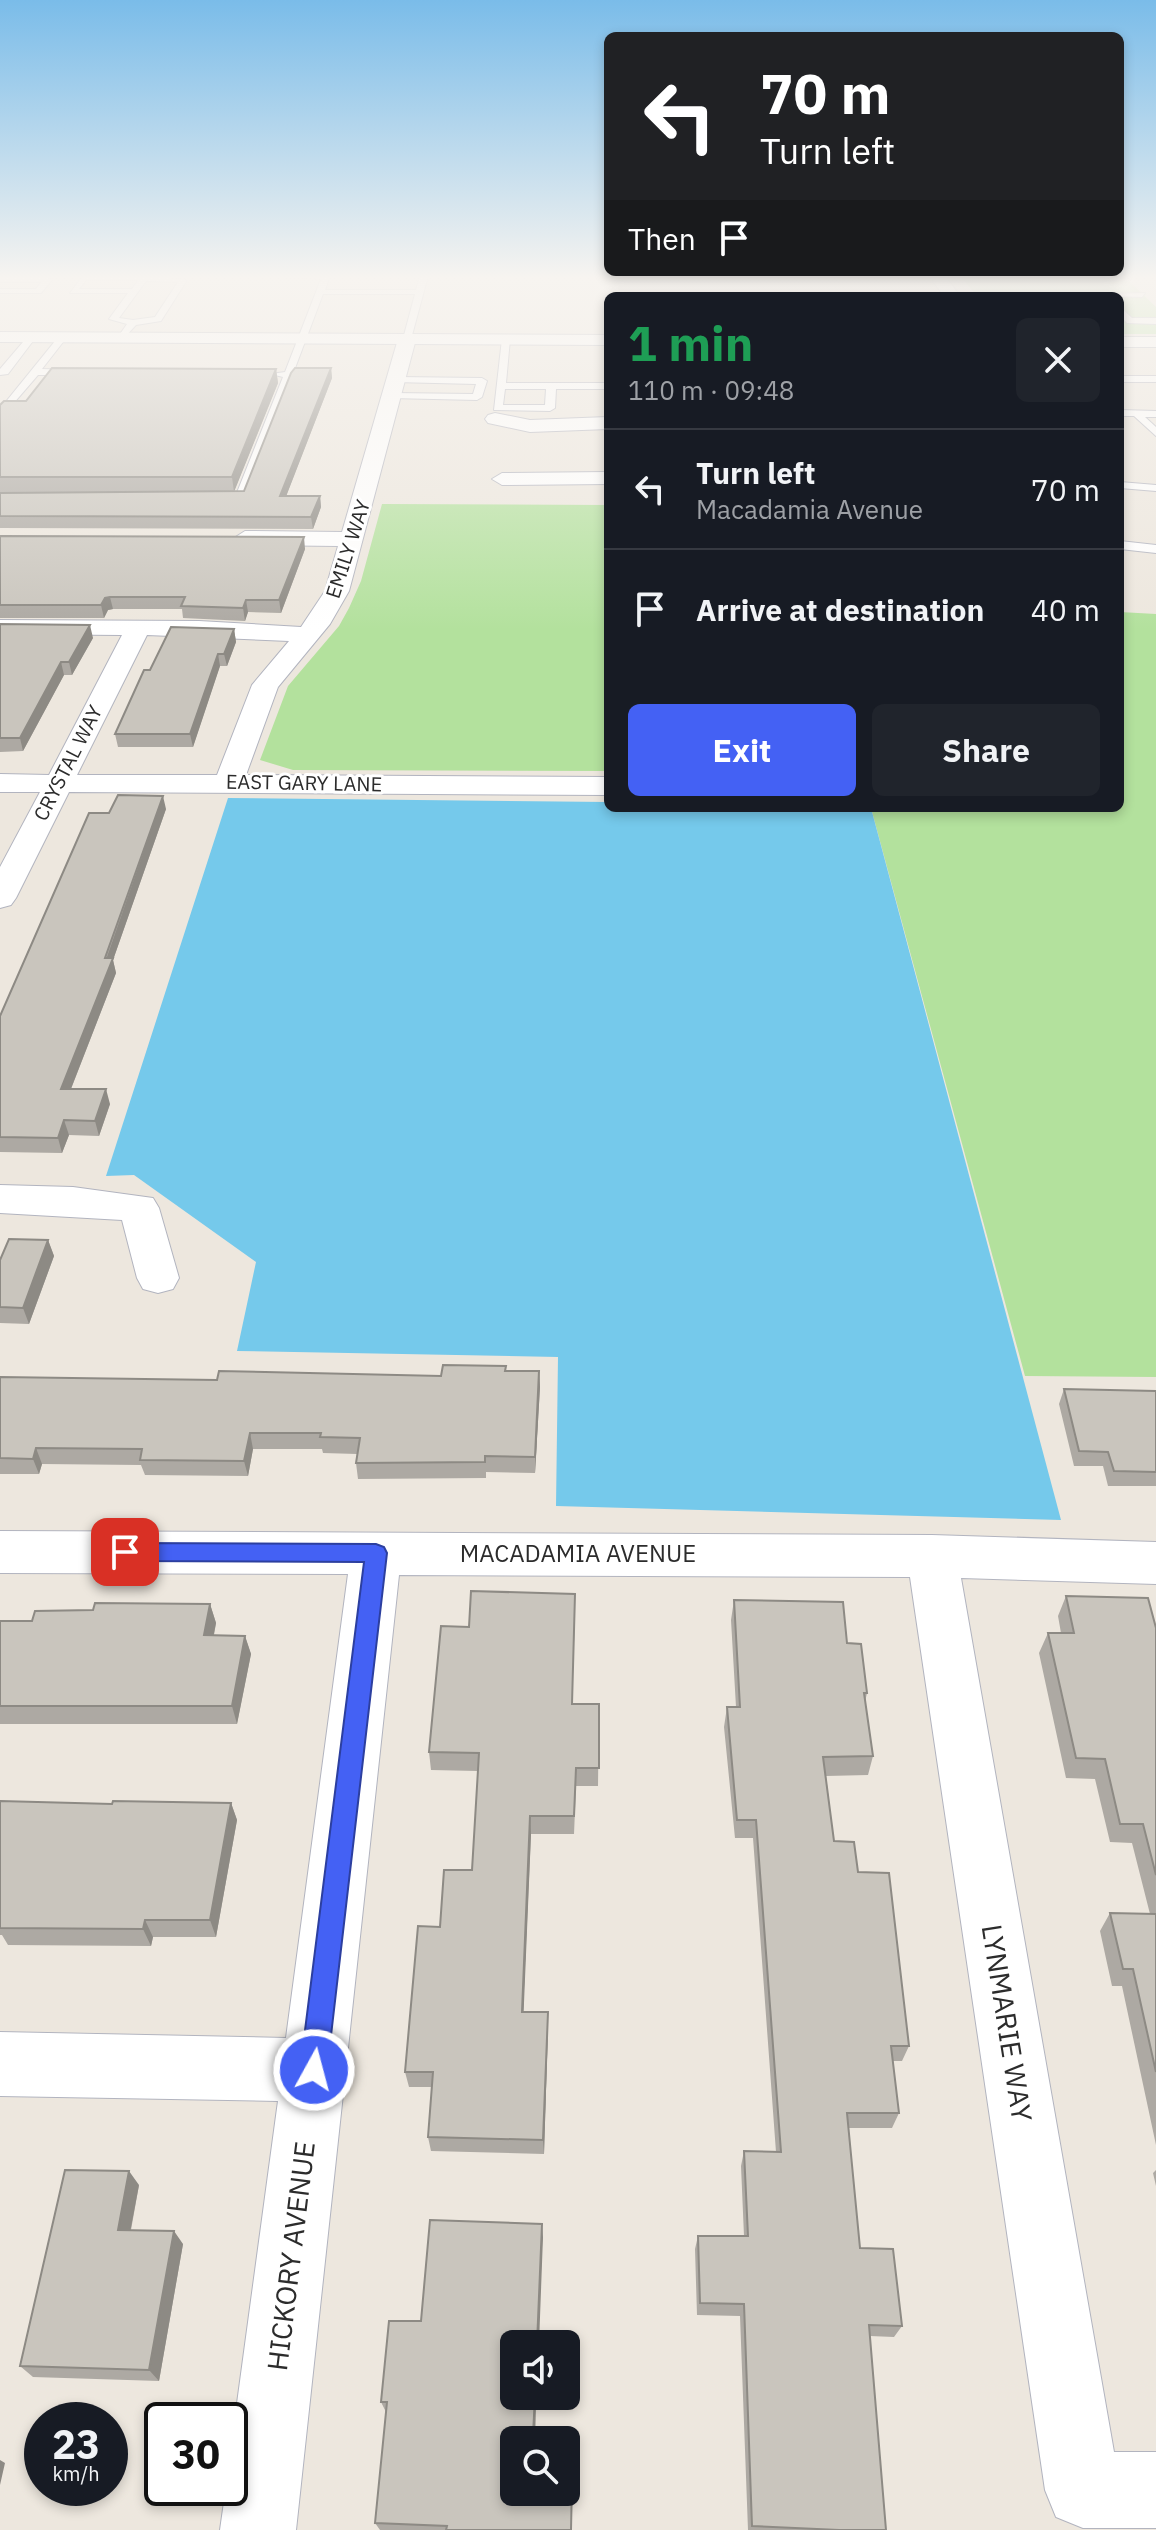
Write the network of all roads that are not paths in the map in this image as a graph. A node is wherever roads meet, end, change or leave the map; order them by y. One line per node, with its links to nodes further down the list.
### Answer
1 (18, 394): 11 (lane)
2 (281, 394): 19 (lane)
3 (393, 394): 21 (street, EMILY WAY)
4 (450, 394): 5 (lane)
5 (478, 394)
6 (499, 394): 7 (lane)
7 (551, 394)
8 (1124, 413): 9 (lane)
9 (1136, 413): 10 (lane); 14 (lane)
10 (1156, 414)
11 (0, 416)
12 (495, 419): 13 (street)
13 (604, 423)
14 (1156, 433)
15 (604, 478): 16 (street)
16 (502, 479)
17 (1124, 485): 18 (lane)
18 (1156, 488)
19 (205, 499)
20 (230, 538): 21 (street)
21 (353, 539): 26 (street, EMILY WAY)
22 (1124, 545): 23 (lane)
23 (1156, 549)
24 (0, 627): 25 (street)
25 (138, 628): 26 (street); 29 (street, CRYSTAL WAY)
26 (307, 635): 27 (street, EMILY WAY)
27 (229, 782): 29 (street, EAST GARY LANE); 30 (street, EAST GARY LANE)
28 (0, 783): 29 (street, EAST GARY LANE)
29 (57, 783): 31 (street, CRYSTAL WAY)
30 (604, 786)
31 (0, 898)
32 (0, 1199): 33 (street)
33 (158, 1278)
34 (0, 1552): 35 (street, MACADAMIA AVENUE)
35 (376, 1553): 36 (street, MACADAMIA AVENUE); 39 (street, HICKORY AVENUE)
36 (932, 1556): 37 (street, MACADAMIA AVENUE); 40 (street, LYNMARIE WAY)
37 (1156, 1563)
38 (0, 2064): 39 (street)
39 (314, 2070): 41 (street, HICKORY AVENUE)
40 (1156, 2490)
41 (258, 2530)

